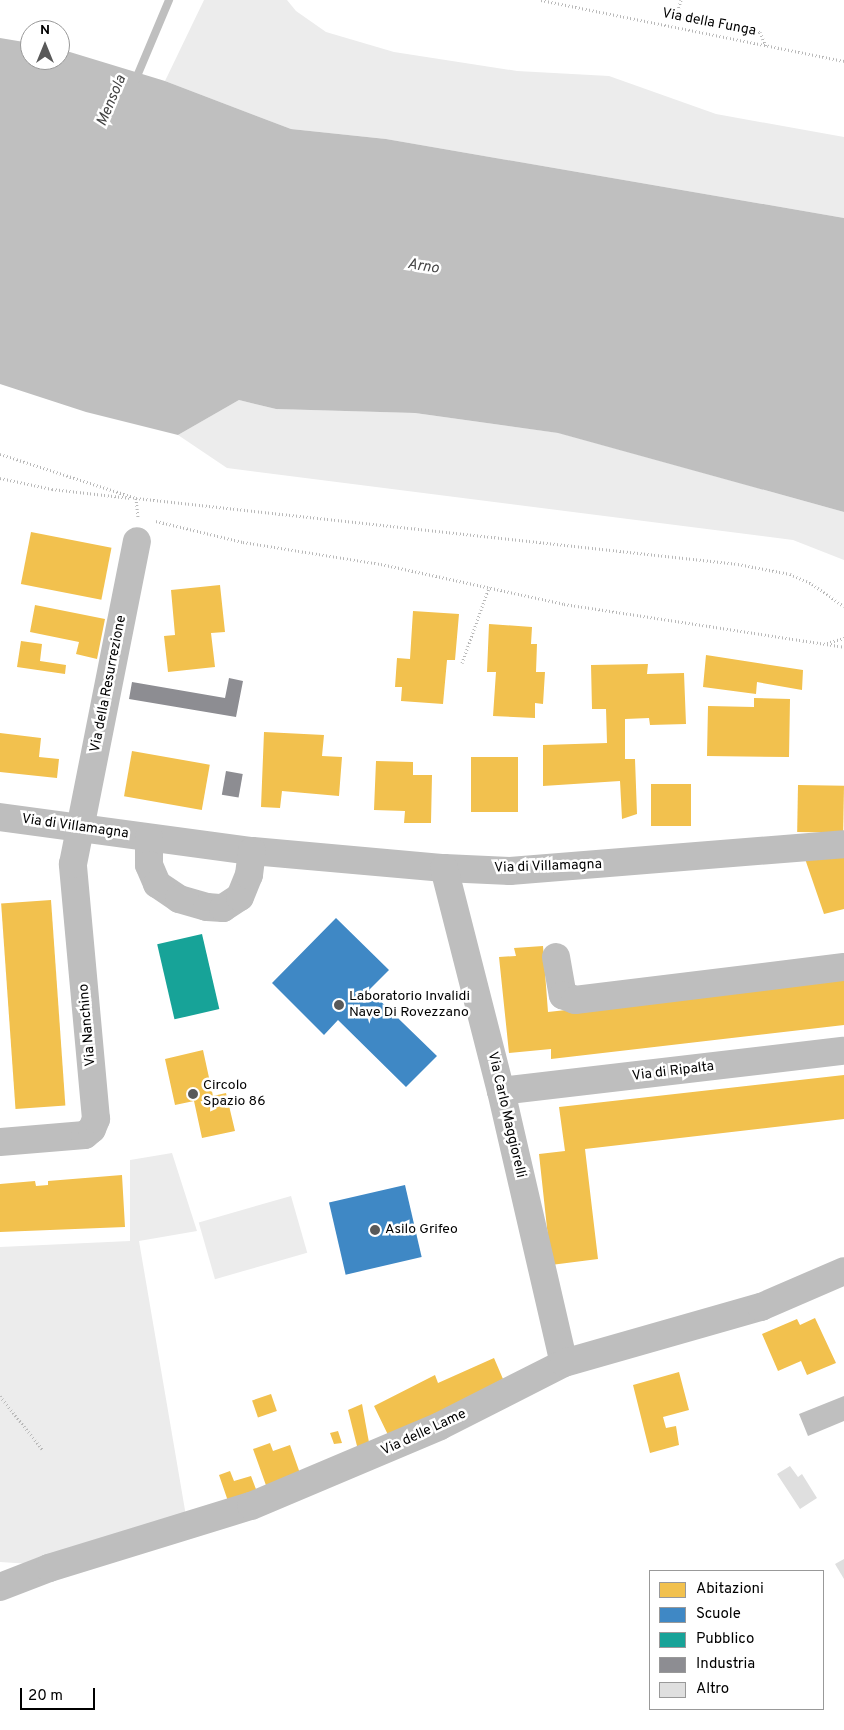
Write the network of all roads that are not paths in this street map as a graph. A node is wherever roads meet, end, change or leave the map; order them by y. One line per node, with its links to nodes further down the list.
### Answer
1 (138, 529): 3 (street, Via della Resurrezione)
2 (0, 817): 3 (street, Via di Villamagna)
3 (81, 827): 4 (street, Via di Villamagna); 12 (street, Via Nanchino)
4 (149, 838): 6 (street, Via di Villamagna); 6 (street)
5 (844, 844): 7 (street, Via di Villamagna)
6 (252, 851): 7 (street, Via di Villamagna)
7 (444, 868): 11 (street, Via Carlo Maggiorelli)
8 (556, 957): 9 (street)
9 (844, 967)
10 (844, 1051): 11 (street, Via di Ripalta)
11 (501, 1090): 14 (street, Via Carlo Maggiorelli)
12 (0, 1142)
13 (844, 1271): 14 (street, Via delle Lame)
14 (564, 1363): 15 (street, Via delle Lame)
15 (0, 1587)

